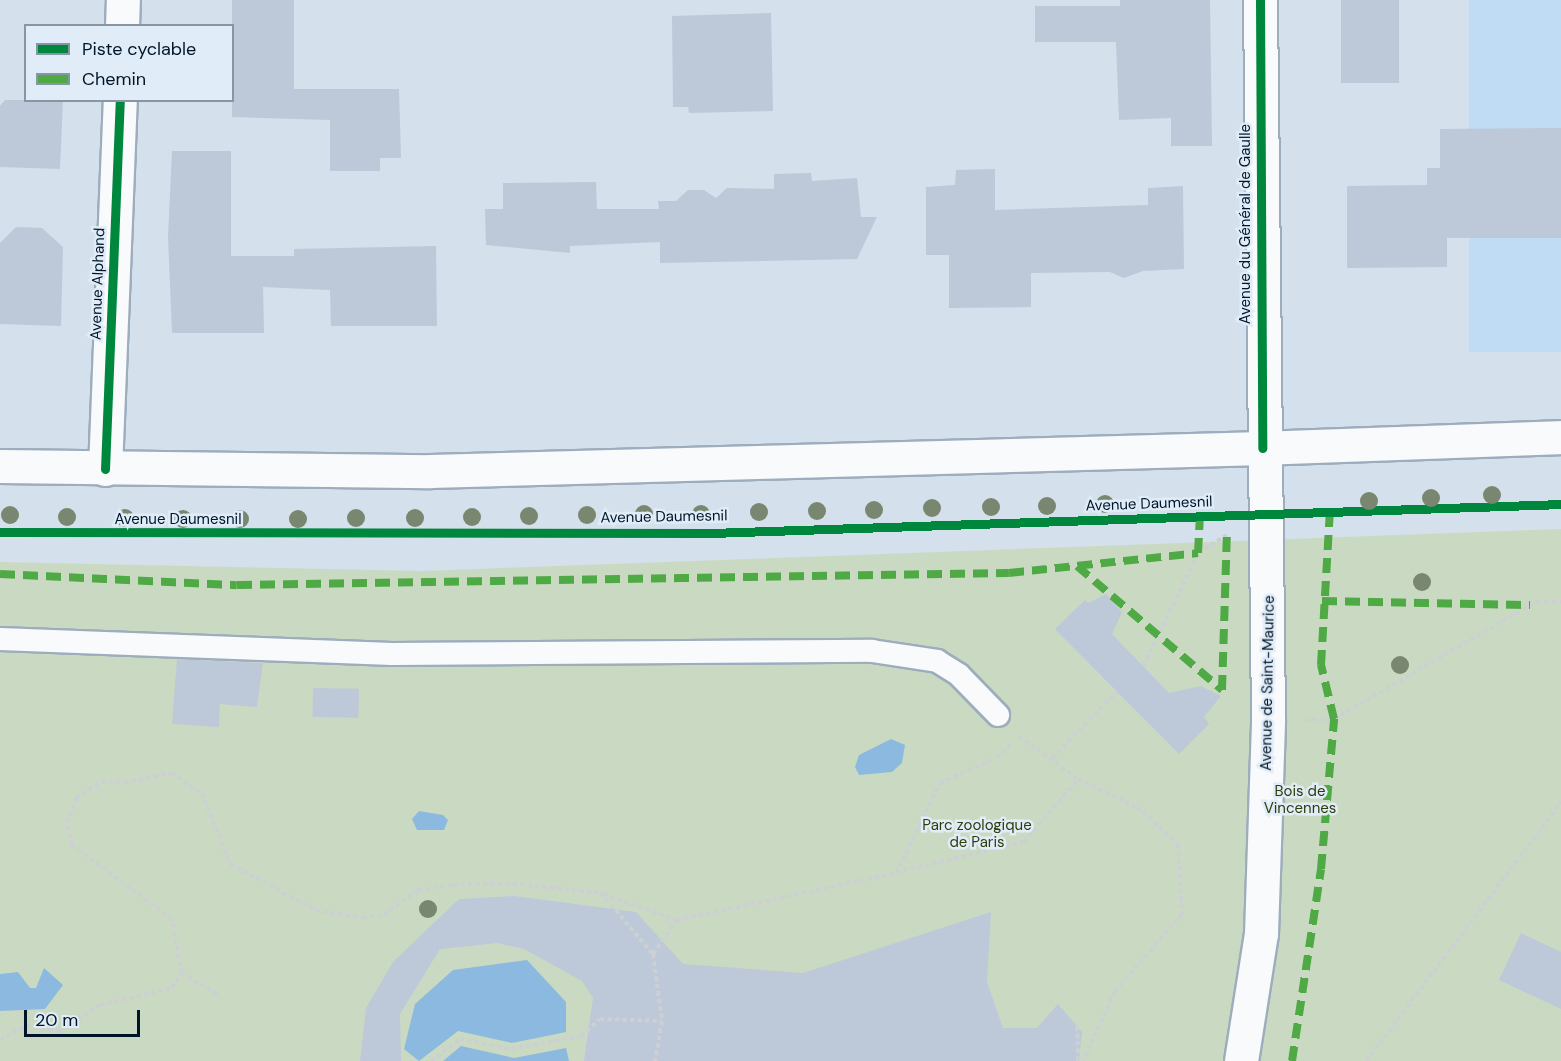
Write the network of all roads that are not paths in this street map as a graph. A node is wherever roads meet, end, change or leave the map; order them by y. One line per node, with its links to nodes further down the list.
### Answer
1 (123, 0): 3 (main road)
2 (1260, 0): 6 (main road, Avenue du Général de Gaulle)
3 (122, 24)
4 (120, 102): 8 (main road, Avenue Alphand)
5 (1561, 437): 6 (main road)
6 (1262, 448): 8 (main road); 11 (main road, Avenue de Saint-Maurice)
7 (0, 466): 8 (main road)
8 (105, 469)
9 (0, 639): 10 (lane)
10 (998, 715)
11 (1241, 1061)

